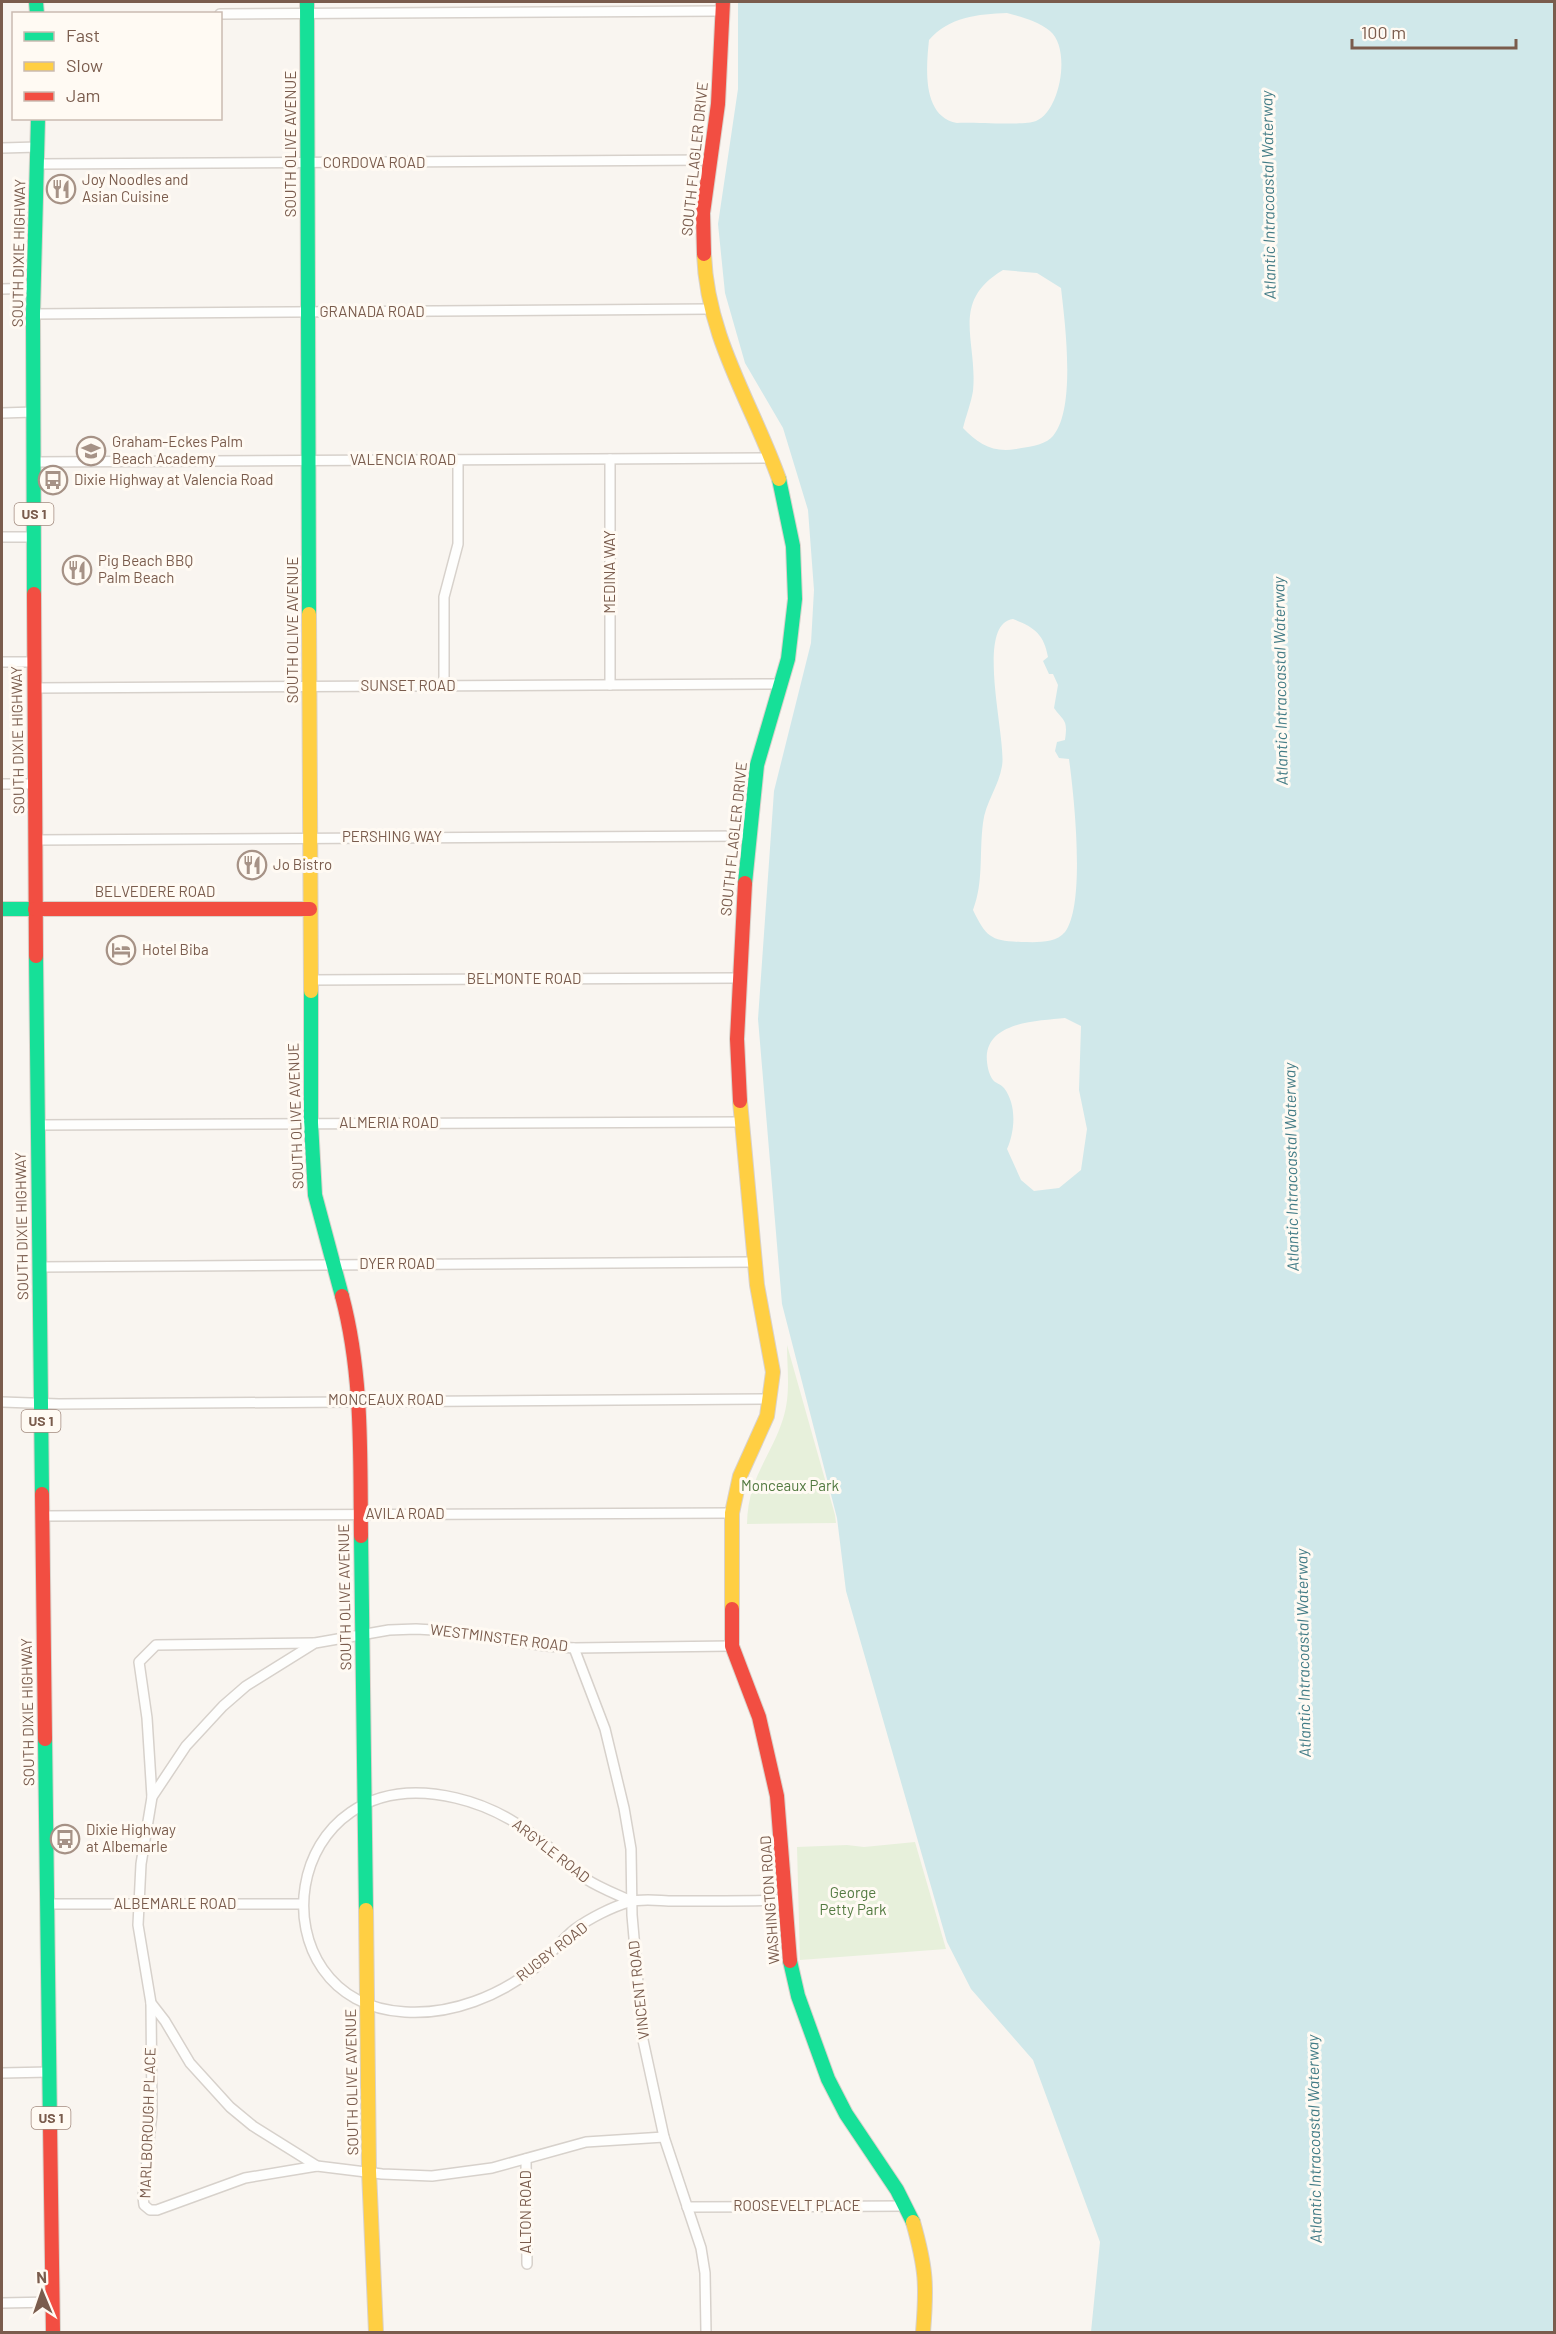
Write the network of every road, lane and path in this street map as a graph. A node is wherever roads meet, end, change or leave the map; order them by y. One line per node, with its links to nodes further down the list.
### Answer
1 (723, 6): 2 (street); 7 (street, SOUTH FLAGLER DRIVE)
2 (308, 8): 3 (street); 8 (street, SOUTH OLIVE AVENUE)
3 (222, 14)
4 (38, 120): 5 (street, SOUTH DIXIE HIGHWAY / US 1)
5 (38, 147): 6 (street); 9 (street, SOUTH DIXIE HIGHWAY / US 1)
6 (2, 148)
7 (710, 160): 8 (street, CORDOVA ROAD); 12 (street, SOUTH FLAGLER DRIVE)
8 (308, 163): 9 (street, CORDOVA ROAD); 13 (street, SOUTH OLIVE AVENUE)
9 (38, 164): 10 (street, SOUTH DIXIE HIGHWAY / US 1)
10 (34, 288): 11 (street); 14 (street, SOUTH DIXIE HIGHWAY / US 1)
11 (2, 289)
12 (711, 309): 13 (street, GRANADA ROAD); 17 (street, SOUTH FLAGLER DRIVE)
13 (308, 312): 14 (street, GRANADA ROAD); 20 (street, SOUTH OLIVE AVENUE)
14 (33, 314): 15 (street, SOUTH DIXIE HIGHWAY / US 1)
15 (34, 412): 16 (street); 21 (street, SOUTH DIXIE HIGHWAY / US 1)
16 (2, 413)
17 (772, 458): 18 (street, VALENCIA ROAD); 26 (street, SOUTH FLAGLER DRIVE)
18 (610, 459): 19 (street, VALENCIA ROAD); 27 (street, MEDINA WAY)
19 (458, 460): 20 (street, VALENCIA ROAD); 28 (street)
20 (309, 461): 21 (street, VALENCIA ROAD); 29 (street, SOUTH OLIVE AVENUE)
21 (34, 462): 23 (street, SOUTH DIXIE HIGHWAY / US 1)
22 (2, 537): 23 (street)
23 (34, 537): 25 (street, SOUTH DIXIE HIGHWAY / US 1)
24 (2, 662): 25 (street)
25 (33, 662): 30 (street, SOUTH DIXIE HIGHWAY / US 1)
26 (782, 684): 27 (street, SUNSET ROAD); 33 (street, SOUTH FLAGLER DRIVE)
27 (610, 685): 28 (street, SUNSET ROAD)
28 (444, 686): 29 (street, SUNSET ROAD)
29 (310, 687): 30 (street, SUNSET ROAD); 34 (street, SOUTH OLIVE AVENUE)
30 (34, 688): 32 (street, SOUTH DIXIE HIGHWAY / US 1)
31 (2, 784): 32 (street)
32 (35, 784): 35 (street, SOUTH DIXIE HIGHWAY / US 1)
33 (749, 836): 34 (street, PERSHING WAY); 39 (street, SOUTH FLAGLER DRIVE)
34 (310, 837): 35 (street, PERSHING WAY); 38 (street, SOUTH OLIVE AVENUE)
35 (35, 840): 37 (street, SOUTH DIXIE HIGHWAY / US 1)
36 (2, 909): 37 (street, BELVEDERE ROAD)
37 (35, 909): 38 (street, BELVEDERE ROAD); 43 (street, SOUTH DIXIE HIGHWAY / US 1)
38 (310, 909): 40 (street, SOUTH OLIVE AVENUE)
39 (738, 978): 40 (street, BELMONTE ROAD); 41 (street, SOUTH FLAGLER DRIVE)
40 (310, 980): 42 (street, SOUTH OLIVE AVENUE)
41 (741, 1122): 42 (street, ALMERIA ROAD); 44 (street, SOUTH FLAGLER DRIVE)
42 (311, 1124): 43 (street, ALMERIA ROAD); 45 (street, SOUTH OLIVE AVENUE)
43 (37, 1125): 46 (street, SOUTH DIXIE HIGHWAY / US 1)
44 (754, 1262): 45 (street, DYER ROAD); 47 (street, SOUTH FLAGLER DRIVE)
45 (332, 1265): 46 (street, DYER ROAD); 48 (street, SOUTH OLIVE AVENUE)
46 (39, 1267): 50 (street, SOUTH DIXIE HIGHWAY / US 1)
47 (771, 1399): 48 (street, MONCEAUX ROAD); 51 (street, SOUTH FLAGLER DRIVE)
48 (359, 1400): 50 (street, MONCEAUX ROAD); 52 (street, SOUTH OLIVE AVENUE)
49 (2, 1402): 50 (street, MONCEAUX ROAD)
50 (41, 1404): 53 (street, SOUTH DIXIE HIGHWAY / US 1)
51 (732, 1513): 52 (street, AVILA ROAD); 56 (street, WASHINGTON ROAD)
52 (360, 1515): 53 (street, AVILA ROAD); 54 (street, SOUTH OLIVE AVENUE)
53 (42, 1516): 62 (street, SOUTH DIXIE HIGHWAY / US 1)
54 (362, 1634): 55 (street, WESTMINSTER ROAD); 57 (street, WESTMINSTER ROAD); 59 (street, SOUTH OLIVE AVENUE)
55 (315, 1643): 58 (street, WESTMINSTER ROAD); 58 (street)
56 (732, 1646): 57 (street, WESTMINSTER ROAD); 60 (street, WASHINGTON ROAD)
57 (574, 1647): 61 (street, VINCENT ROAD)
58 (153, 1797): 64 (street, WESTMINSTER ROAD)
59 (365, 1802): 61 (street, ARGYLE ROAD); 63 (street, RUGBY ROAD); 65 (street, SOUTH OLIVE AVENUE)
60 (785, 1900): 61 (street); 73 (street, WASHINGTON ROAD)
61 (631, 1901): 65 (street, RUGBY ROAD); 69 (street, VINCENT ROAD)
62 (47, 1904): 64 (street, ALBEMARLE ROAD); 67 (street, SOUTH DIXIE HIGHWAY / US 1)
63 (303, 1904): 64 (street, ALBEMARLE ROAD); 65 (street, RUGBY ROAD)
64 (139, 1905): 66 (street, WESTMINSTER ROAD)
65 (367, 2003): 72 (street, SOUTH OLIVE AVENUE)
66 (151, 2004): 71 (street); 71 (street, MARLBOROUGH PLACE)
67 (50, 2072): 68 (street); 76 (street, SOUTH DIXIE HIGHWAY / US 1)
68 (2, 2073)
69 (664, 2137): 70 (street); 74 (street, VINCENT ROAD)
70 (526, 2159): 72 (street); 75 (street, ALTON ROAD)
71 (317, 2166): 72 (street)
72 (369, 2171): 79 (street, SOUTH OLIVE AVENUE)
73 (906, 2206): 74 (street, ROOSEVELT PLACE); 81 (street, WASHINGTON ROAD)
74 (687, 2207): 80 (street, VINCENT ROAD)
75 (527, 2264)
76 (53, 2302): 77 (street); 78 (street, SOUTH DIXIE HIGHWAY / US 1)
77 (2, 2303)
78 (53, 2332)
79 (376, 2332)
80 (706, 2332)
81 (923, 2332)

